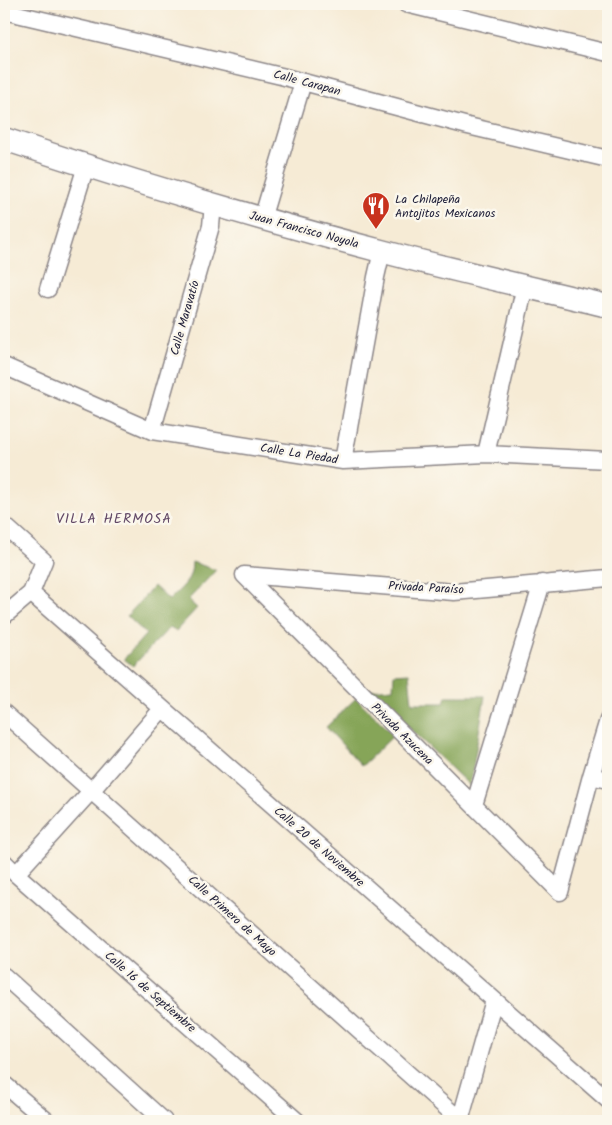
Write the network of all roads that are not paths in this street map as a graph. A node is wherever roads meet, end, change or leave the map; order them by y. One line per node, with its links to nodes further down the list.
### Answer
1 (406, 4): 3 (street)
2 (4, 11): 4 (street, Calle Carapan)
3 (608, 53)
4 (303, 82): 6 (street, Calle Carapan); 9 (street)
5 (4, 140): 7 (street, Juan Francisco Noyola)
6 (608, 159)
7 (86, 166): 8 (street, Juan Francisco Noyola); 12 (street)
8 (213, 204): 9 (street, Juan Francisco Noyola); 15 (street, Calle Maravatío)
9 (262, 219): 10 (street, Juan Francisco Noyola)
10 (382, 252): 11 (street, Juan Francisco Noyola); 18 (street)
11 (524, 286): 13 (street, Juan Francisco Noyola); 16 (street)
12 (48, 289)
13 (608, 306)
14 (4, 366): 15 (street, Calle La Piedad)
15 (152, 431): 18 (street, Calle La Piedad)
16 (486, 454): 17 (street, Calle La Piedad); 18 (street, Calle La Piedad)
17 (608, 460)
18 (343, 461)
19 (4, 525): 23 (street)
20 (244, 575): 22 (street, Privada Paraíso); 31 (street, Privada Azucena)
21 (608, 578): 22 (street, Privada Paraíso)
22 (542, 583): 31 (street)
23 (31, 593): 24 (street); 25 (street, Calle 20 de Noviembre)
24 (4, 616)
25 (162, 708): 30 (street); 35 (street, Calle 20 de Noviembre)
26 (4, 713): 30 (street, Calle Primero de Mayo)
27 (608, 720): 28 (street)
28 (591, 776): 29 (street); 31 (street, Privada Azucena)
29 (608, 780)
30 (92, 790): 33 (street); 41 (street, Calle Primero de Mayo)
31 (474, 805)
32 (4, 862): 33 (street, Calle 16 de Septiembre)
33 (16, 874): 40 (street, Calle 16 de Septiembre)
34 (5, 980): 39 (street)
35 (494, 1000): 37 (street, Calle 20 de Noviembre); 41 (street)
36 (4, 1084): 38 (street)
37 (608, 1100)
38 (47, 1121)
39 (164, 1121)
40 (297, 1121)
41 (460, 1121)

